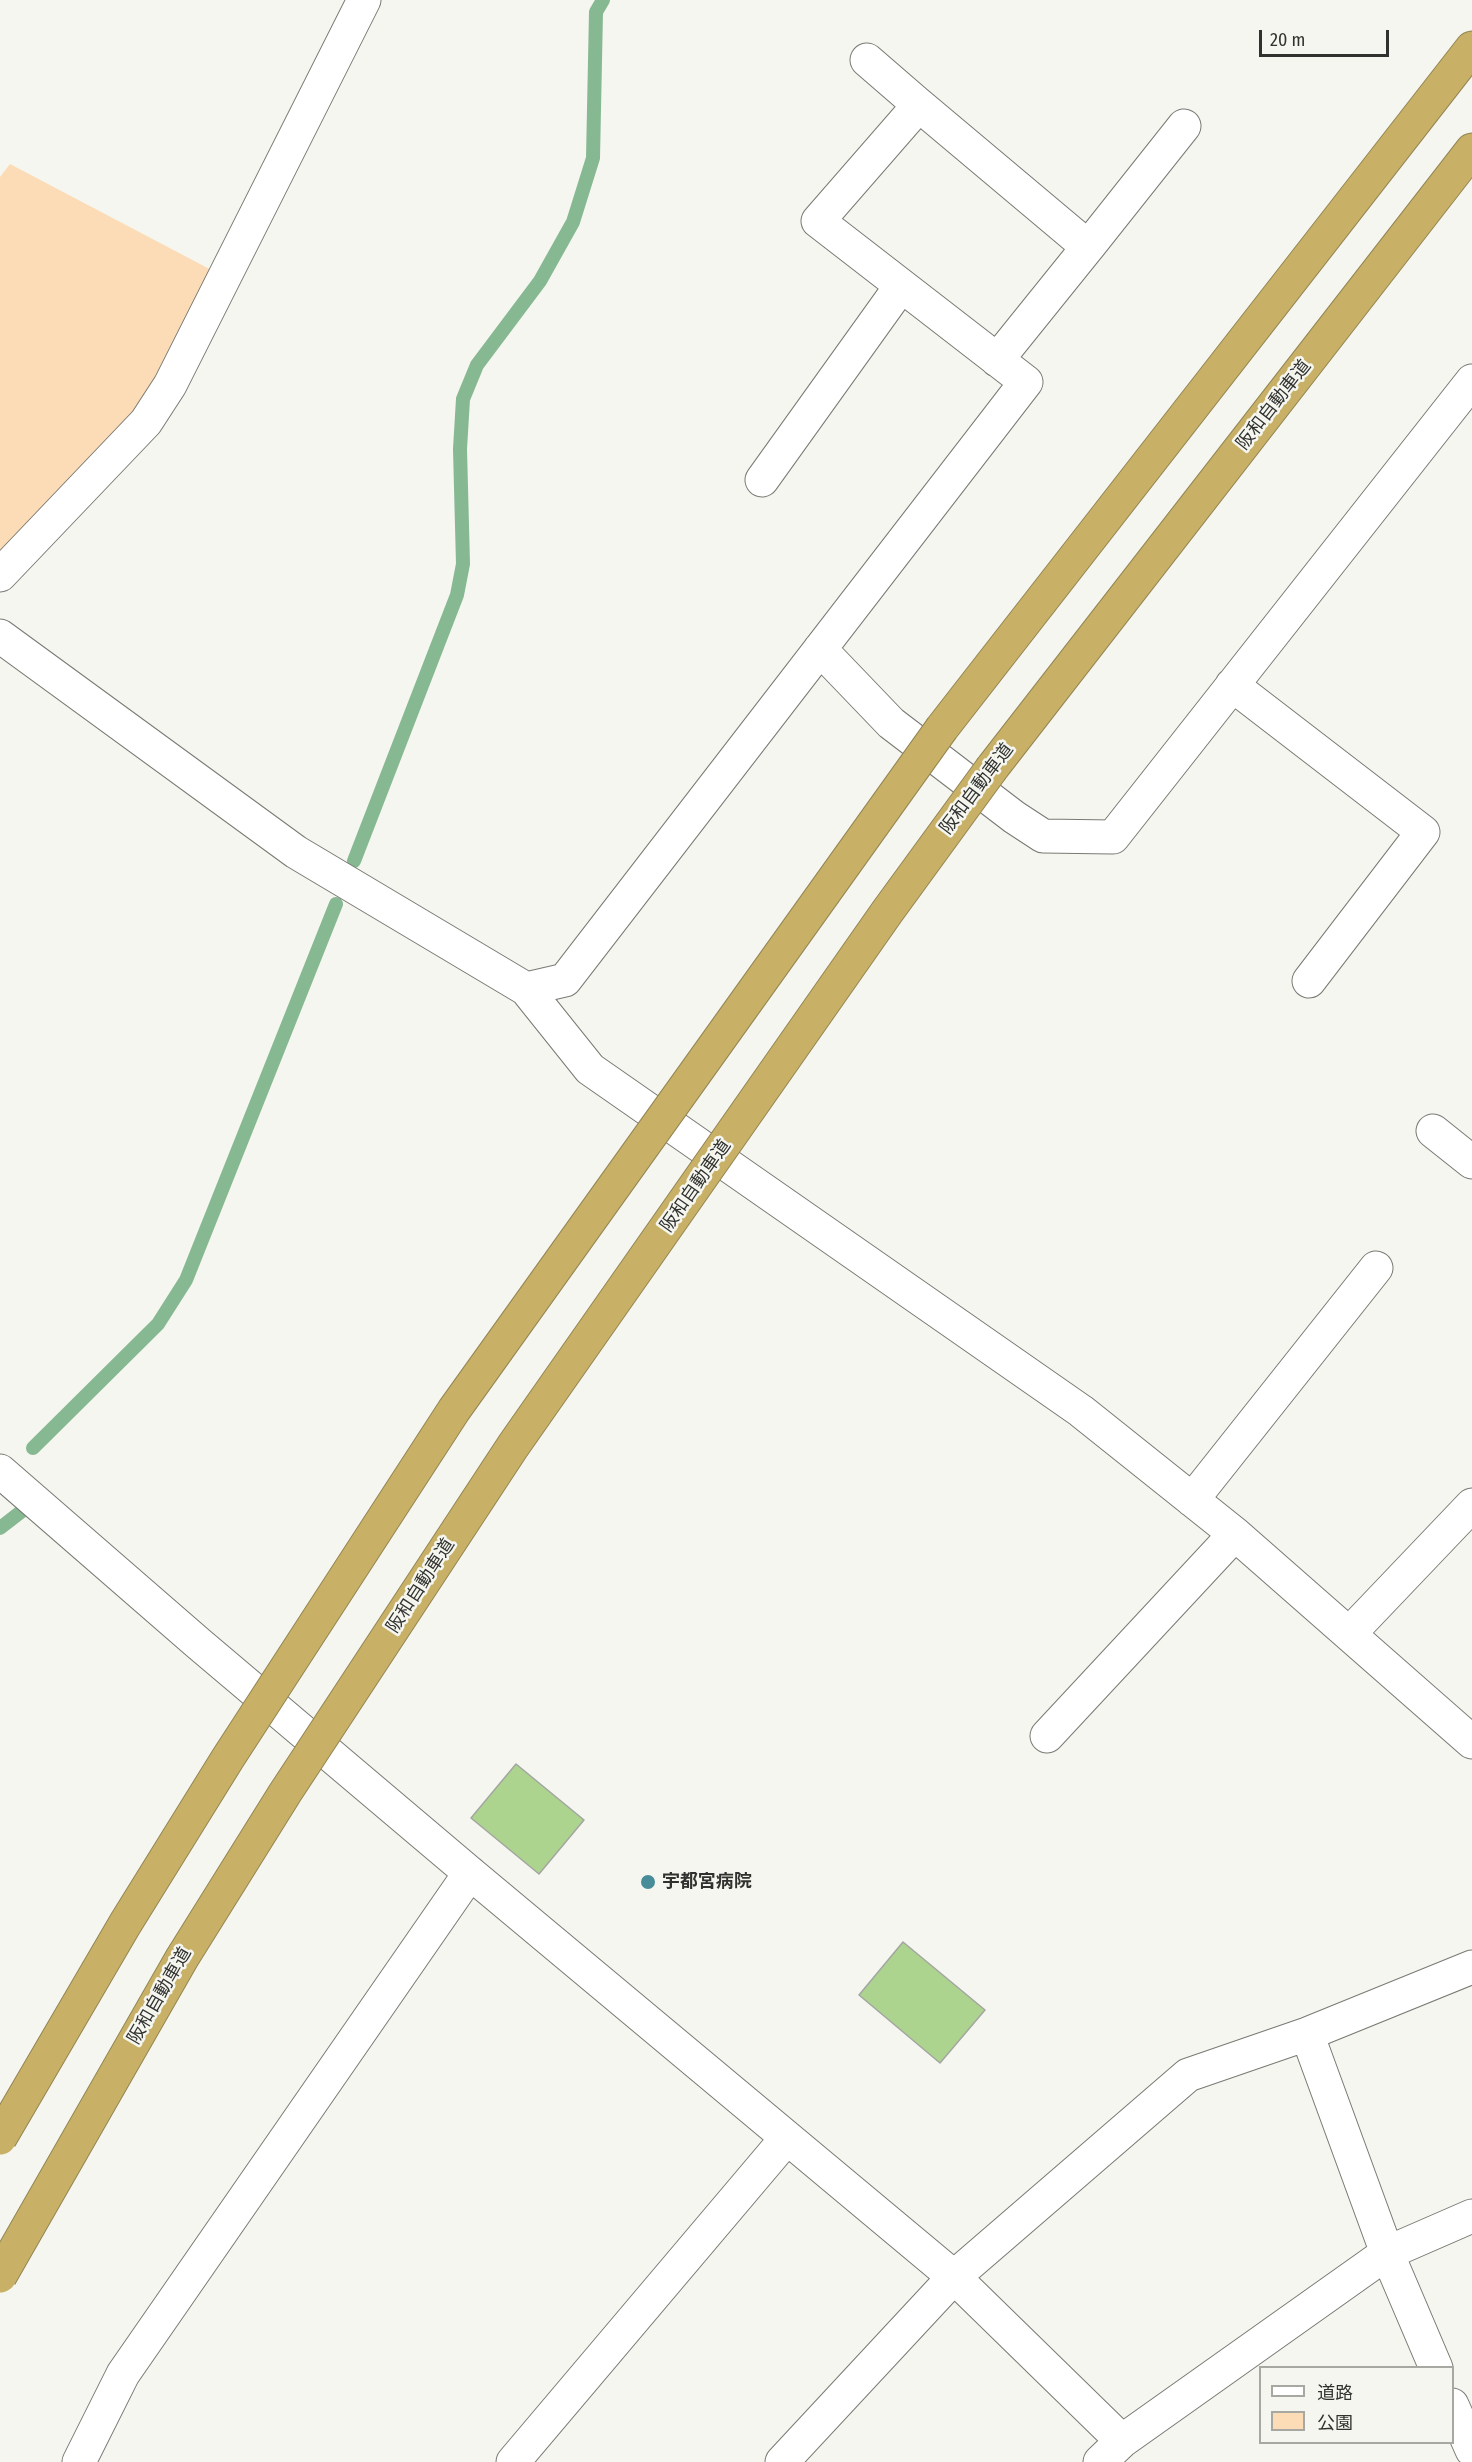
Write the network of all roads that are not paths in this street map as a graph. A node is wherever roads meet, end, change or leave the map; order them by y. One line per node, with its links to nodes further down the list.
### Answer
1 (364, 0): 12 (street)
2 (1472, 48): 31 (highway, bridge)
3 (867, 60): 4 (street)
4 (919, 105): 7 (street); 8 (street)
5 (1184, 126): 7 (street)
6 (1472, 150): 35 (highway, 阪和自動車道, bridge)
7 (1088, 246): 9 (street)
8 (901, 286): 9 (street); 11 (street)
9 (997, 360): 14 (street)
10 (1472, 381): 15 (street)
11 (762, 480)
12 (0, 575)
13 (2, 641): 17 (street)
14 (820, 649): 15 (street); 17 (street)
15 (1232, 685): 16 (street)
16 (1309, 981)
17 (526, 989): 22 (street)
18 (1433, 1131): 19 (street)
19 (1472, 1162)
20 (1376, 1268): 22 (street)
21 (0, 1471): 28 (street)
22 (1192, 1500): 24 (street)
23 (1472, 1505): 25 (street)
24 (1235, 1534): 25 (street); 26 (street)
25 (1349, 1634): 27 (street)
26 (1047, 1736)
27 (1472, 1742)
28 (470, 1873): 32 (street); 41 (street)
29 (1472, 1966): 30 (street)
30 (1307, 2034): 34 (street); 36 (street)
31 (0, 2138)
32 (786, 2139): 36 (street); 42 (street)
33 (1472, 2216): 34 (street)
34 (1387, 2253): 37 (street); 40 (street)
35 (0, 2276)
36 (954, 2277): 40 (street); 43 (street)
37 (1436, 2366)
38 (1454, 2410): 39 (street)
39 (1472, 2450)
40 (1111, 2452)
41 (79, 2462)
42 (513, 2462)
43 (782, 2462)

